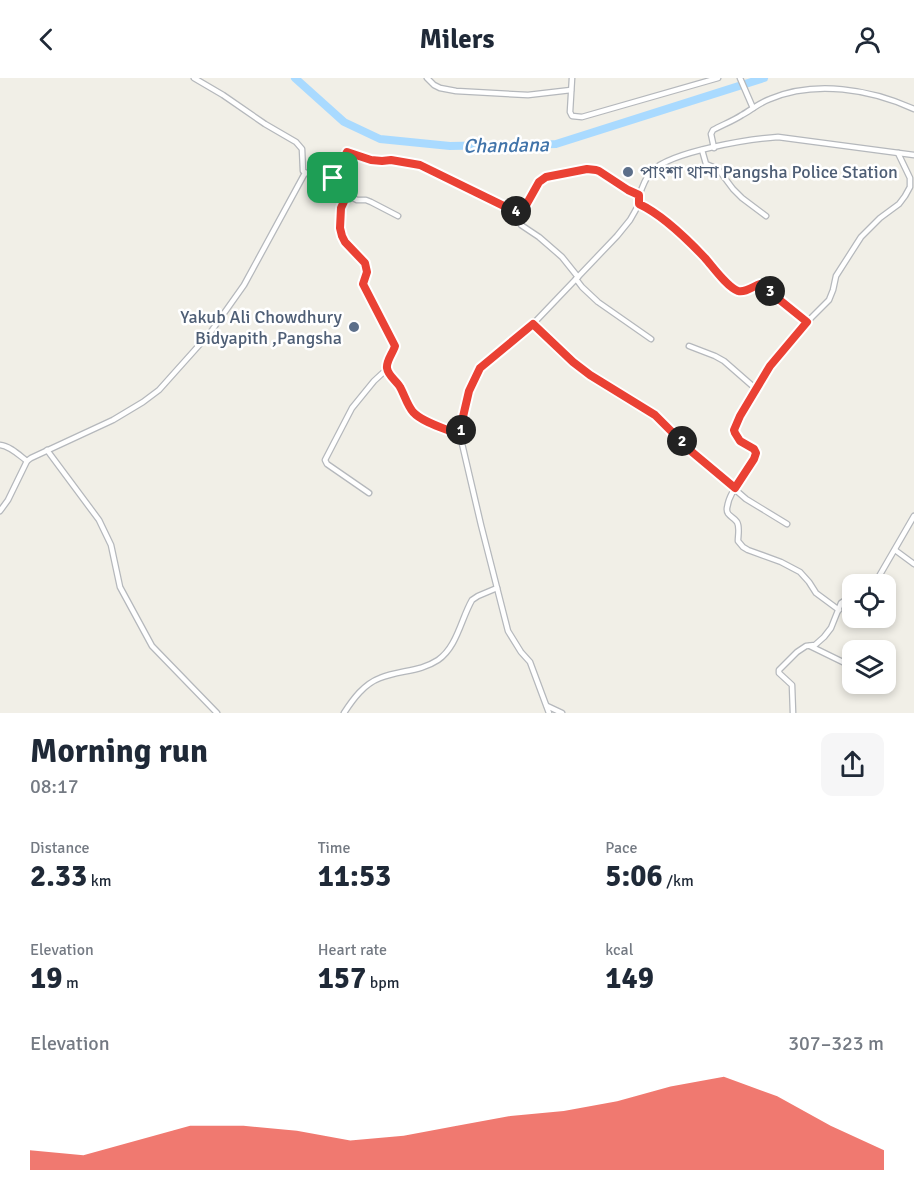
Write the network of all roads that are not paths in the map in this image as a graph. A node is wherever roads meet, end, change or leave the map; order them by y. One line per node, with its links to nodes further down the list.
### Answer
1 (194, 78): 13 (street)
2 (427, 78): 6 (street)
3 (572, 78): 6 (street)
4 (718, 78): 6 (street)
5 (740, 78): 7 (street)
6 (571, 90)
7 (753, 108): 8 (street); 9 (street)
8 (914, 109)
9 (714, 147): 10 (street); 11 (street)
10 (702, 150): 16 (street); 20 (street)
11 (898, 153): 12 (street); 22 (street)
12 (914, 155)
13 (305, 173): 14 (street); 30 (street)
14 (333, 178): 15 (street); 18 (street)
15 (347, 195): 19 (street); 26 (street)
16 (639, 195): 17 (street); 18 (street)
17 (639, 204): 21 (street); 22 (street)
18 (514, 211): 21 (street)
19 (398, 216)
20 (766, 216)
21 (577, 278): 23 (street); 24 (street)
22 (807, 322): 27 (street)
23 (533, 324): 28 (street); 32 (street)
24 (651, 339)
25 (689, 346): 27 (street)
26 (387, 369): 28 (street); 33 (street)
27 (756, 389): 32 (street)
28 (460, 435): 40 (street)
29 (0, 445): 31 (street)
30 (47, 450): 31 (street); 46 (street)
31 (27, 461): 34 (street)
32 (735, 488): 36 (street); 42 (street)
33 (369, 493)
34 (0, 511)
35 (914, 516): 37 (street)
36 (787, 524)
37 (895, 550): 38 (street); 39 (street)
38 (914, 564)
39 (881, 574)
40 (496, 588): 45 (street); 47 (street)
41 (842, 602): 42 (street)
42 (839, 610): 43 (street)
43 (810, 646): 44 (street); 50 (street)
44 (842, 662)
45 (546, 706): 48 (street); 49 (street)
46 (217, 713)
47 (344, 713)
48 (549, 713)
49 (562, 713)
50 (793, 713)

